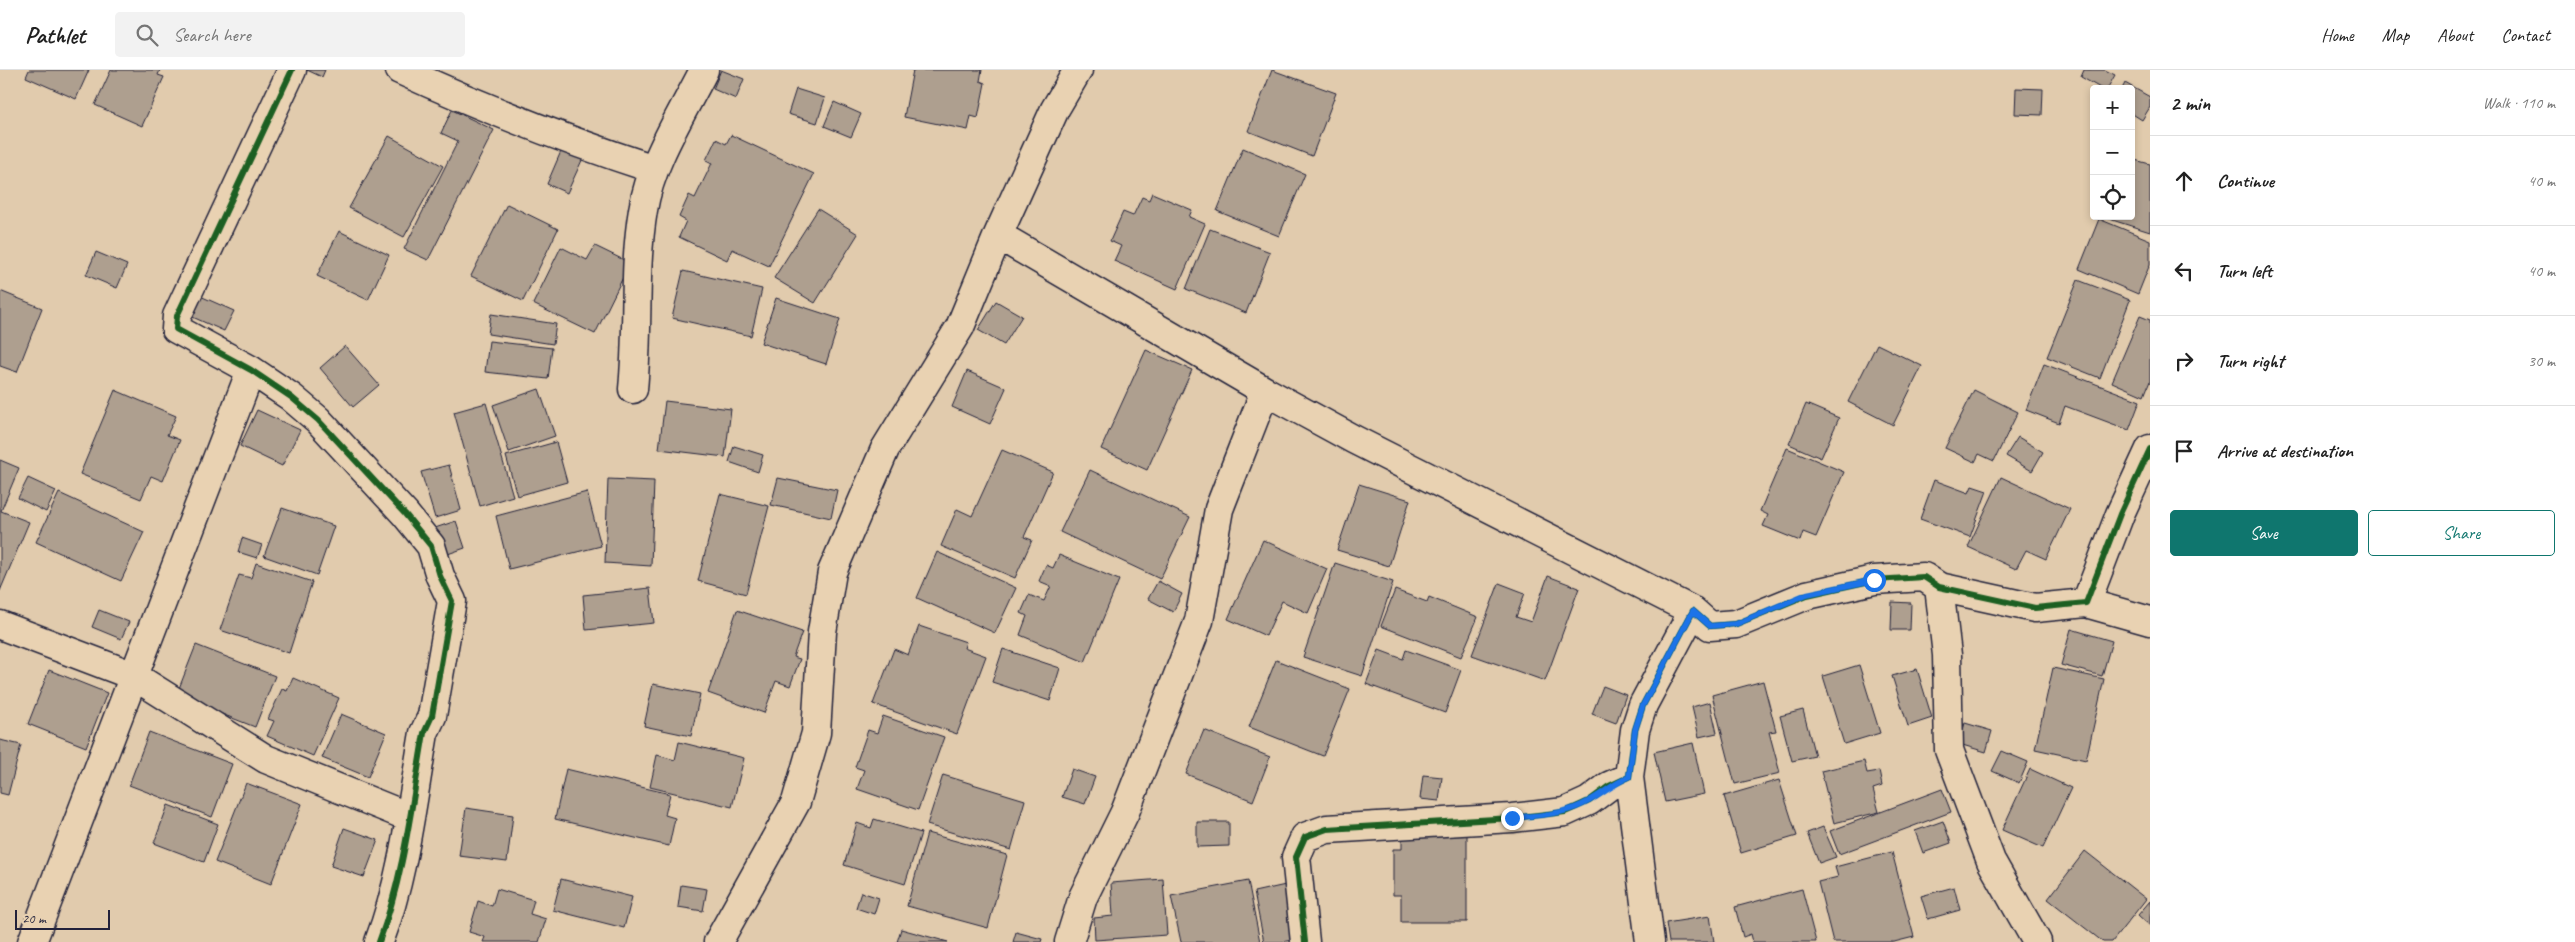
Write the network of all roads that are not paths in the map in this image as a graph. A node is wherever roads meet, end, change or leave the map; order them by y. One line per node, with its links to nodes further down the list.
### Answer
1 (292, 70): 7 (street)
2 (400, 70): 5 (street)
3 (704, 70): 5 (street)
4 (1078, 70): 6 (street)
5 (654, 169): 8 (street)
6 (998, 235): 9 (street); 21 (street)
7 (251, 370): 16 (street); 18 (street)
8 (633, 389)
9 (1265, 391): 13 (street); 22 (street)
10 (2150, 449): 12 (street)
11 (1939, 587): 12 (street); 13 (street); 25 (street)
12 (2086, 603): 14 (street)
13 (1693, 611): 17 (street)
14 (2150, 620)
15 (0, 625): 16 (street)
16 (134, 676): 18 (street); 19 (street)
17 (1629, 777): 23 (street); 24 (street)
18 (409, 817): 20 (street)
19 (32, 942)
20 (380, 942)
21 (718, 942)
22 (1069, 942)
23 (1305, 942)
24 (1650, 942)
25 (2037, 942)

